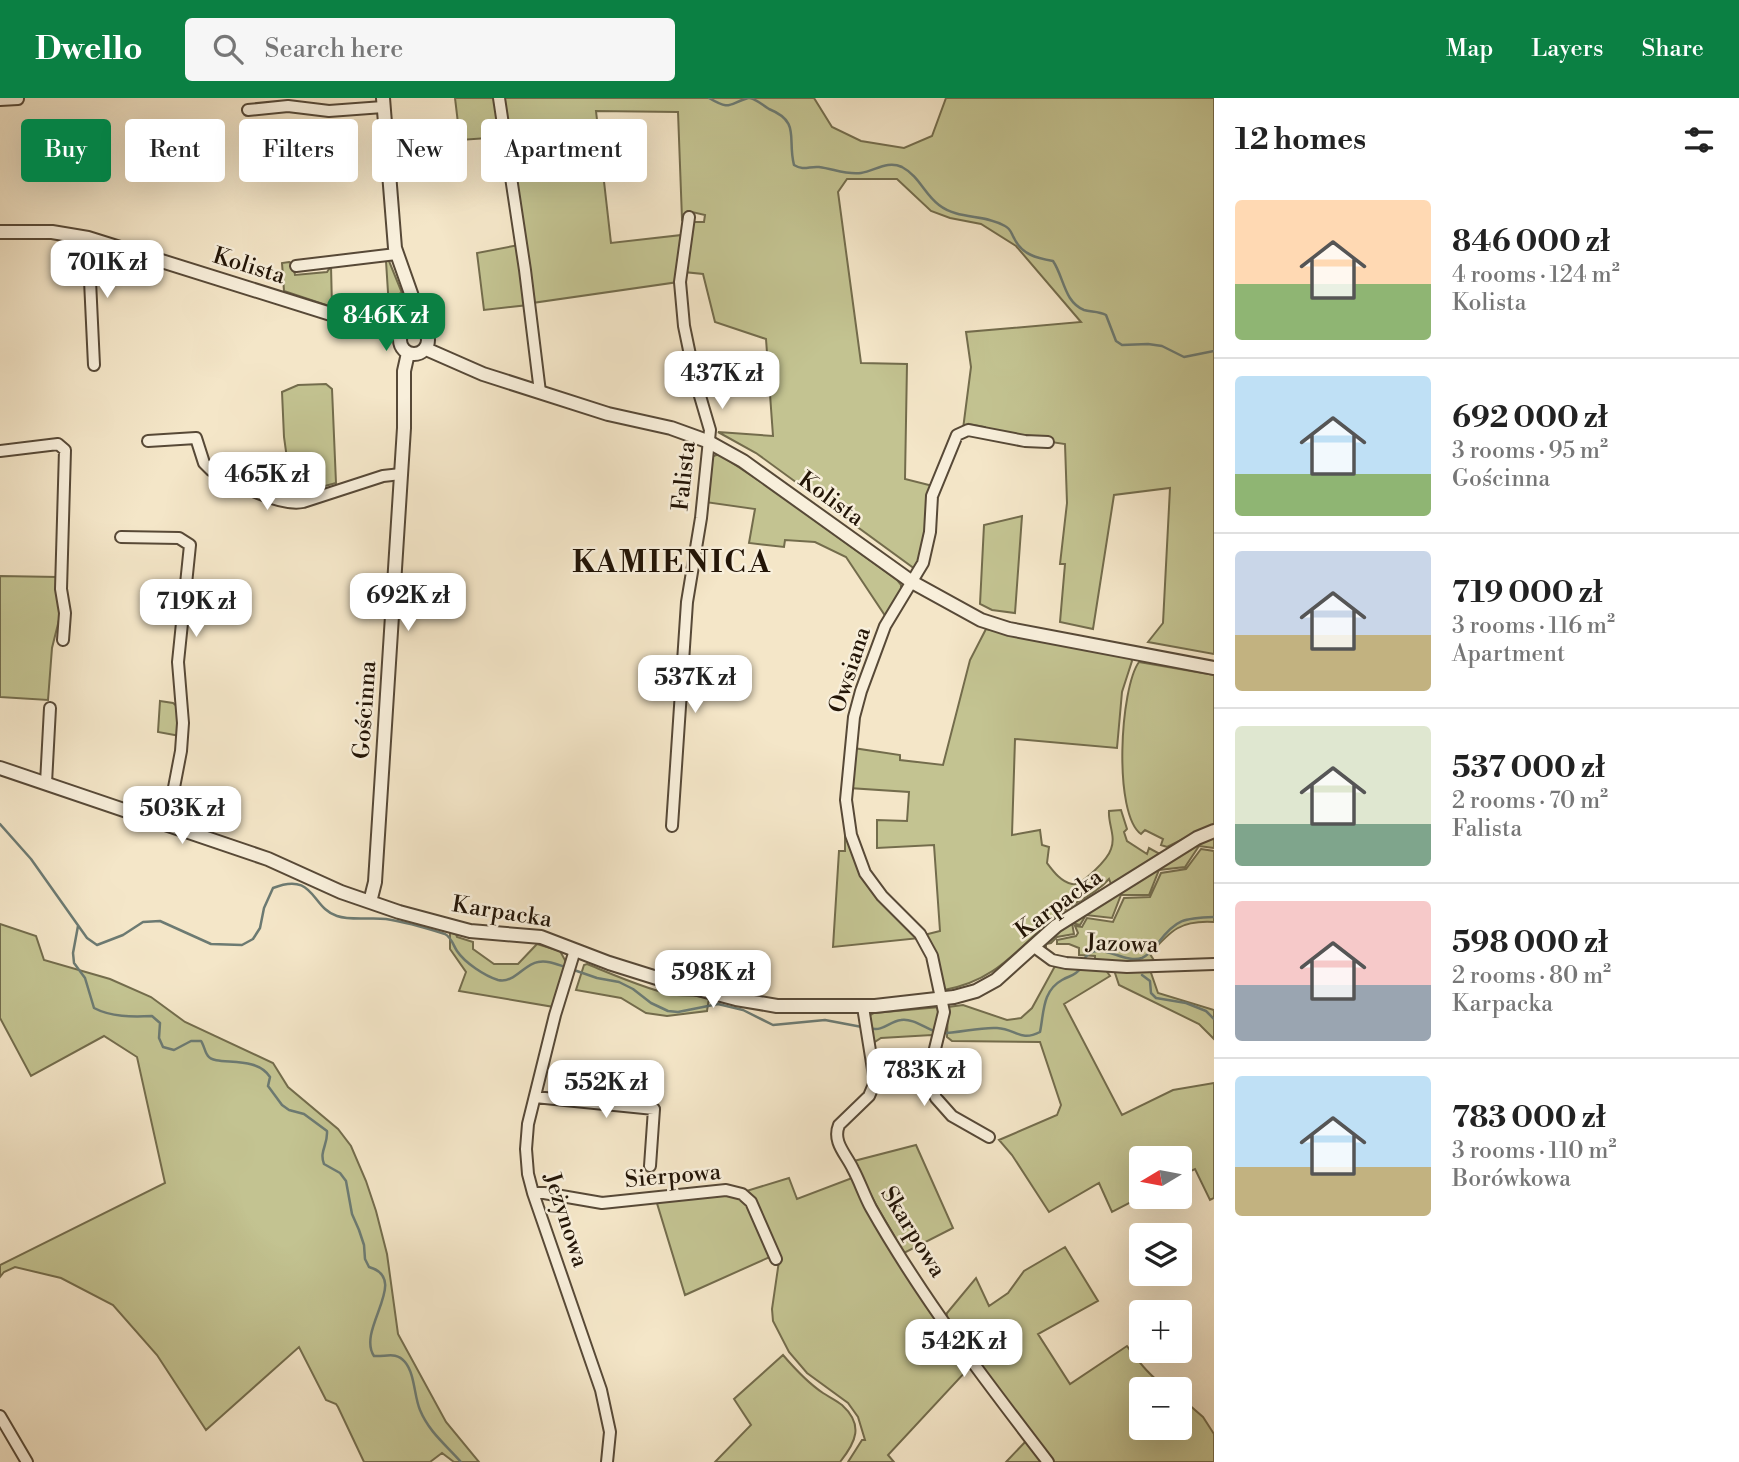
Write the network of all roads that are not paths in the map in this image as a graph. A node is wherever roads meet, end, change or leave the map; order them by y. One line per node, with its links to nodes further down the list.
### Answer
1 (499, 98): 16 (street)
2 (18, 99): 3 (street)
3 (0, 100)
4 (383, 102): 5 (street); 9 (street)
5 (248, 110)
6 (689, 217): 18 (street, Falista)
7 (0, 232): 8 (street, Kolista)
8 (88, 238): 12 (street, Kolista); 15 (street)
9 (396, 254): 10 (street); 11 (street)
10 (296, 266)
11 (416, 326): 12 (street); 13 (street)
12 (401, 336): 14 (street)
13 (426, 349): 14 (street); 16 (street, Kolista)
14 (408, 353): 21 (street, Gościnna)
15 (94, 365)
16 (540, 392): 18 (street, Kolista)
17 (148, 441): 21 (street)
18 (707, 441): 23 (street, Kolista); 30 (street, Falista)
19 (1048, 442): 23 (street, Owsiana)
20 (0, 451): 24 (street)
21 (401, 474): 32 (street, Gościnna)
22 (121, 537): 29 (street)
23 (912, 582): 25 (street, Kolista); 36 (street, Owsiana)
24 (63, 640)
25 (1214, 667)
26 (50, 708): 28 (street)
27 (0, 768): 28 (street, Karpacka)
28 (46, 783): 29 (street, Karpacka)
29 (167, 824): 32 (street, Karpacka)
30 (672, 827)
31 (1214, 831): 33 (street, Karpacka)
32 (370, 902): 34 (street, Karpacka)
33 (1034, 946): 35 (street, Jazowa); 36 (street, Karpacka)
34 (575, 950): 37 (street, Karpacka); 38 (street, Jeżynowa)
35 (1214, 964)
36 (943, 999): 37 (street, Karpacka); 39 (street)
37 (864, 1013): 46 (street, Skarpowa)
38 (535, 1097): 40 (street); 41 (street, Jeżynowa)
39 (989, 1137)
40 (650, 1166)
41 (533, 1193): 42 (street, Sierpowa); 45 (street, Jeżynowa)
42 (776, 1259)
43 (0, 1416): 44 (street)
44 (27, 1462)
45 (607, 1462)
46 (1048, 1462)

